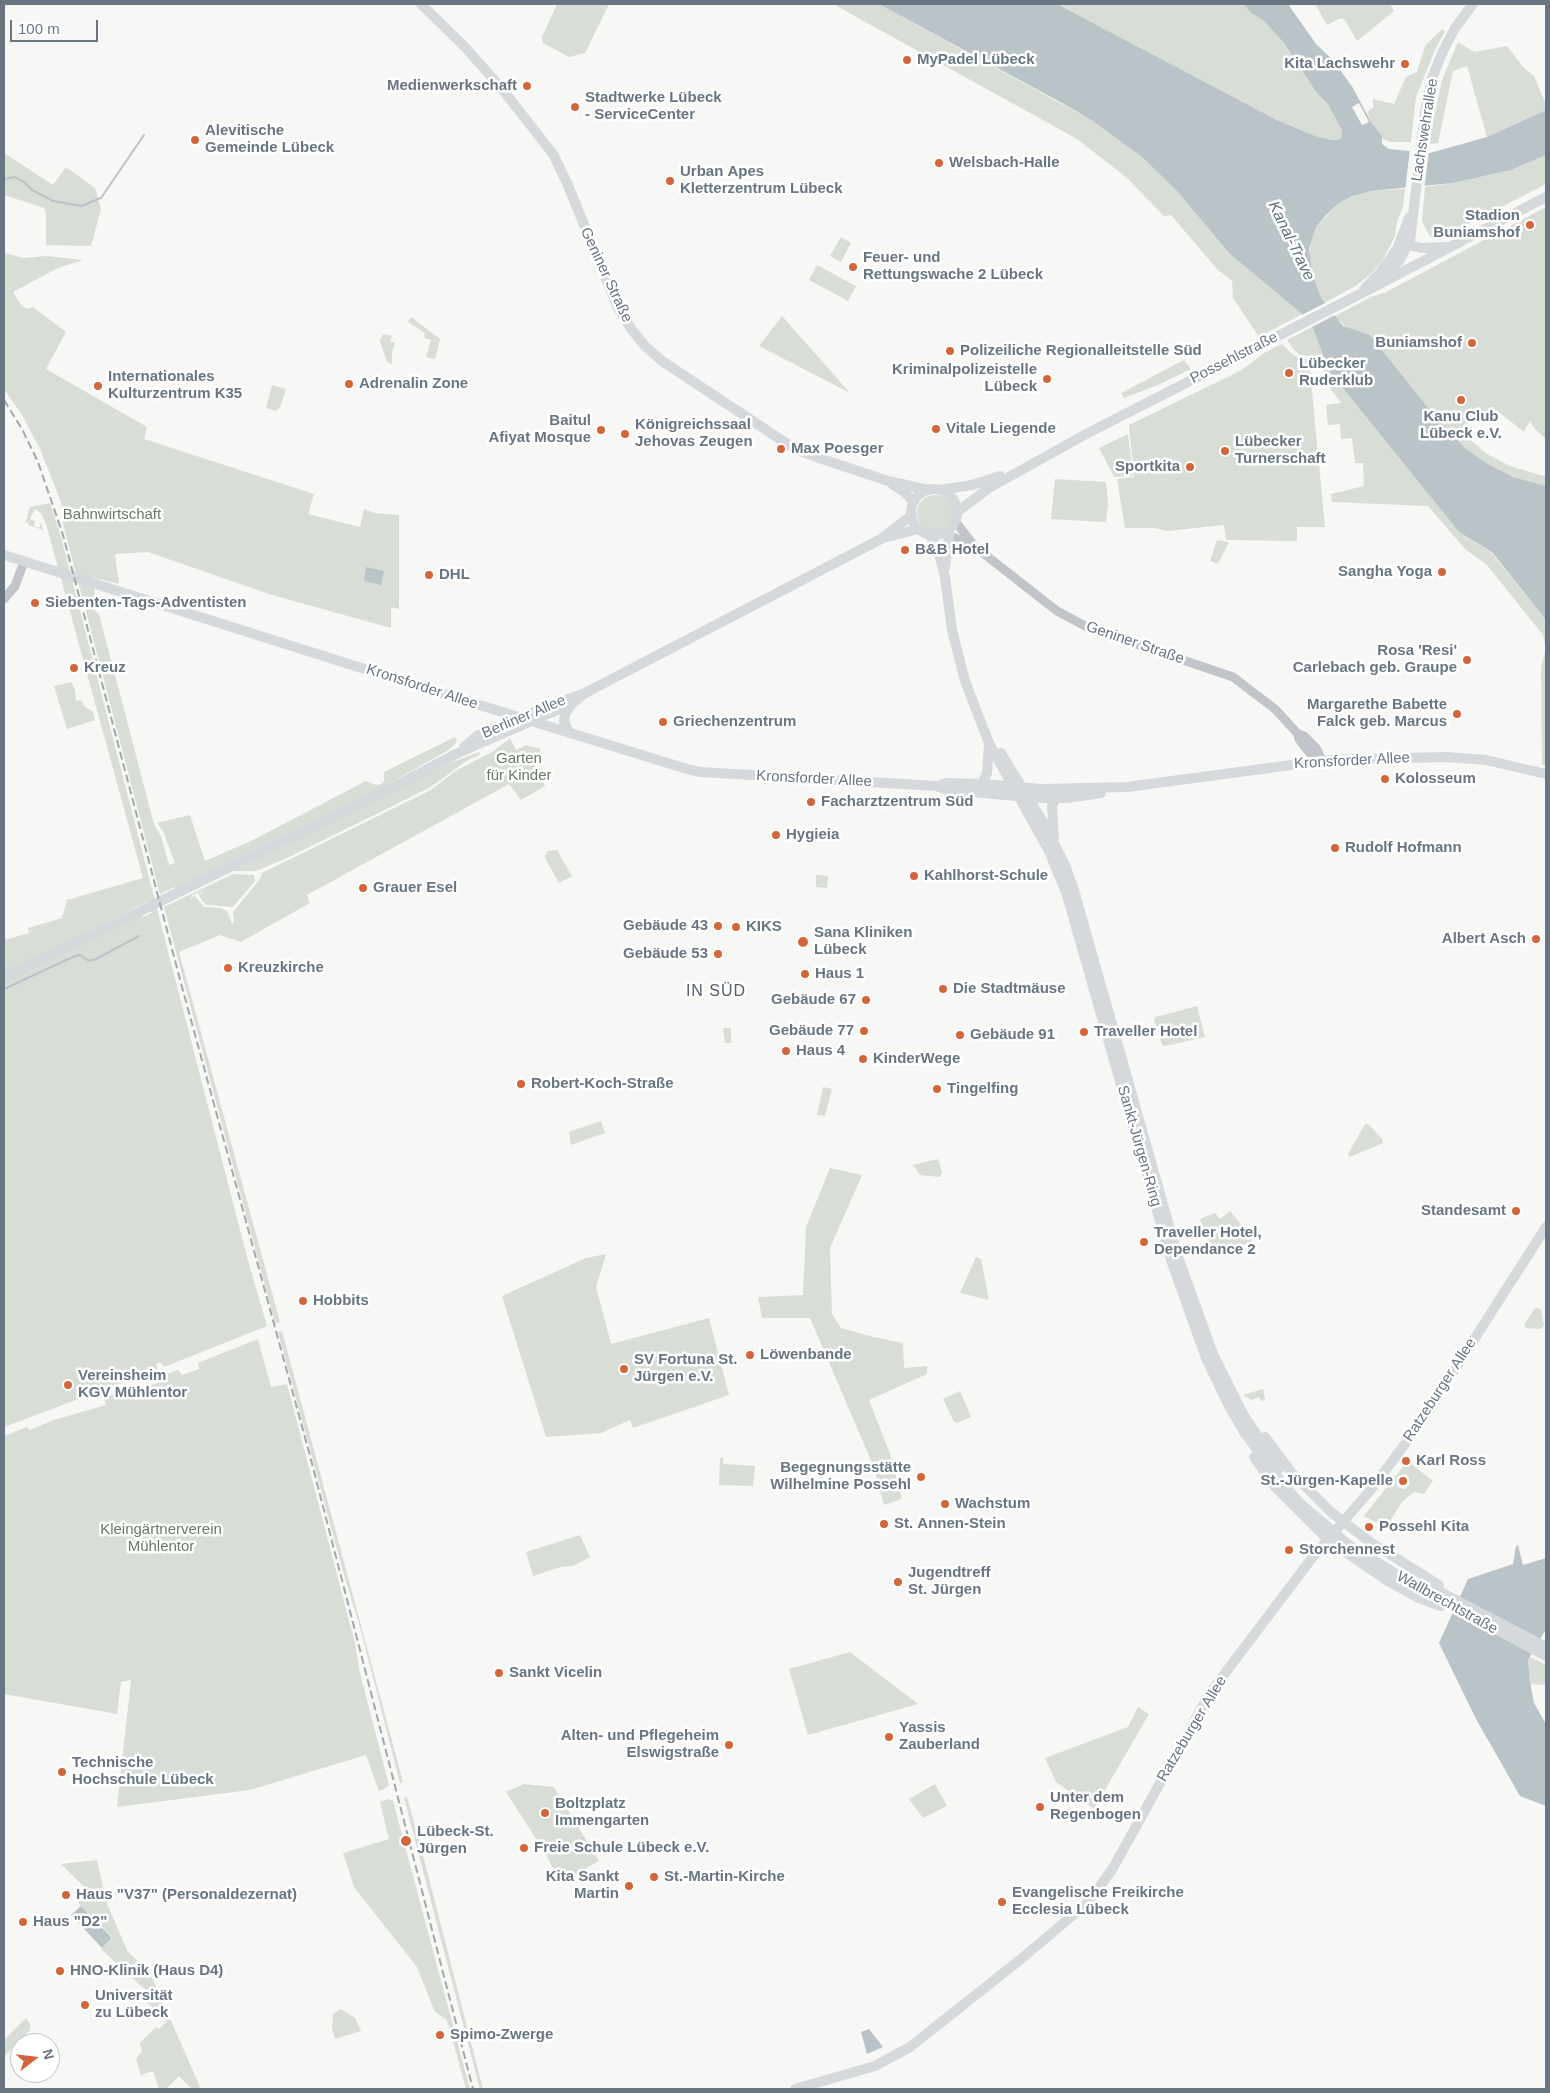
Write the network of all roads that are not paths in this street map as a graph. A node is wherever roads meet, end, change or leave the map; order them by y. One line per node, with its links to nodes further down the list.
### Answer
1 (421, 4): 11 (main road, Geniner Straße)
2 (1473, 4): 4 (main road, Lachswehrallee)
3 (1546, 197): 7 (main road, Possehlstraße)
4 (1413, 208): 5 (main road, Lachswehrallee); 6 (main road, Lachswehrallee)
5 (1413, 224): 6 (main road, Lachswehrallee); 7 (main road)
6 (1403, 247): 7 (main road); 8 (main road, Lachswehrallee); 9 (main road, Lachswehrallee)
7 (1432, 252): 8 (main road, Possehlstraße)
8 (1374, 287): 9 (main road, Possehlstraße)
9 (1357, 295): 10 (main road, Possehlstraße)
10 (1038, 460): 13 (main road, Possehlstraße); 16 (main road, Possehlstraße)
11 (888, 482): 12 (main road, Geniner Straße); 14 (main road, Geniner Straße)
12 (929, 490): 13 (main road); 14 (main road)
13 (940, 490): 16 (main road)
14 (914, 502): 15 (main road)
15 (912, 515): 17 (main road); 19 (main road)
16 (951, 526): 18 (main road); 20 (street, Geniner Straße); 20 (street, Geniner Straße); 23 (main road, Sankt-Jürgen-Ring)
17 (919, 529): 18 (main road); 19 (main road)
18 (929, 534): 23 (main road, Sankt-Jürgen-Ring)
19 (881, 539): 25 (main road)
20 (974, 546): 35 (street, Geniner Straße)
21 (4, 556): 22 (main road, Kronsforder Allee)
22 (24, 562): 24 (street); 27 (main road, Kronsforder Allee)
23 (945, 576): 28 (main road, Sankt-Jürgen-Ring)
24 (4, 599)
25 (585, 694): 26 (main road); 29 (main road, Berliner Allee)
26 (574, 703): 30 (main road, Berliner Allee); 32 (main road)
27 (485, 707): 29 (main road, Kronsforder Allee); 31 (main road)
28 (978, 716): 33 (main road, Sankt-Jürgen-Ring); 40 (main road, Sankt-Jürgen-Ring)
29 (518, 717): 30 (main road, Kronsforder Allee); 31 (main road, Berliner Allee)
30 (532, 722): 32 (main road, Kronsforder Allee); 34 (main road, Berliner Allee)
31 (487, 731): 34 (main road, Berliner Allee)
32 (569, 733): 38 (main road, Kronsforder Allee)
33 (989, 743): 37 (main road); 40 (main road, Sankt-Jürgen-Ring)
34 (458, 753): 43 (main road)
35 (1322, 760): 36 (main road, Kronsforder Allee); 39 (main road, Kronsforder Allee)
36 (1546, 774)
37 (982, 784): 38 (main road, Kronsforder Allee); 40 (main road, Kronsforder Allee)
38 (936, 786): 40 (main road, Kronsforder Allee)
39 (1127, 787): 40 (main road, Kronsforder Allee); 41 (main road, Kronsforder Allee)
40 (1021, 792): 41 (main road, Kronsforder Allee); 42 (main road, Sankt-Jürgen-Ring); 47 (main road, Sankt-Jürgen-Ring)
41 (1056, 798): 42 (main road)
42 (1056, 847): 45 (main road, Sankt-Jürgen-Ring)
43 (4, 978)
44 (1546, 1227): 48 (main road, Ratzeburger Allee)
45 (1224, 1380): 46 (main road, Sankt-Jürgen-Ring); 48 (main road)
46 (1236, 1402): 47 (main road, Sankt-Jürgen-Ring); 47 (main road)
47 (1242, 1425): 49 (main road); 50 (main road, Sankt-Jürgen-Ring)
48 (1344, 1522): 49 (main road, Ratzeburger Allee); 50 (main road)
49 (1328, 1540): 50 (main road); 54 (main road, Ratzeburger Allee)
50 (1350, 1542): 51 (main road, Wallbrechtstraße); 51 (main road)
51 (1479, 1617): 52 (main road, Wallbrechtstraße); 53 (main road, Wallbrechtstraße)
52 (1546, 1647)
53 (1546, 1656)
54 (795, 2089)

